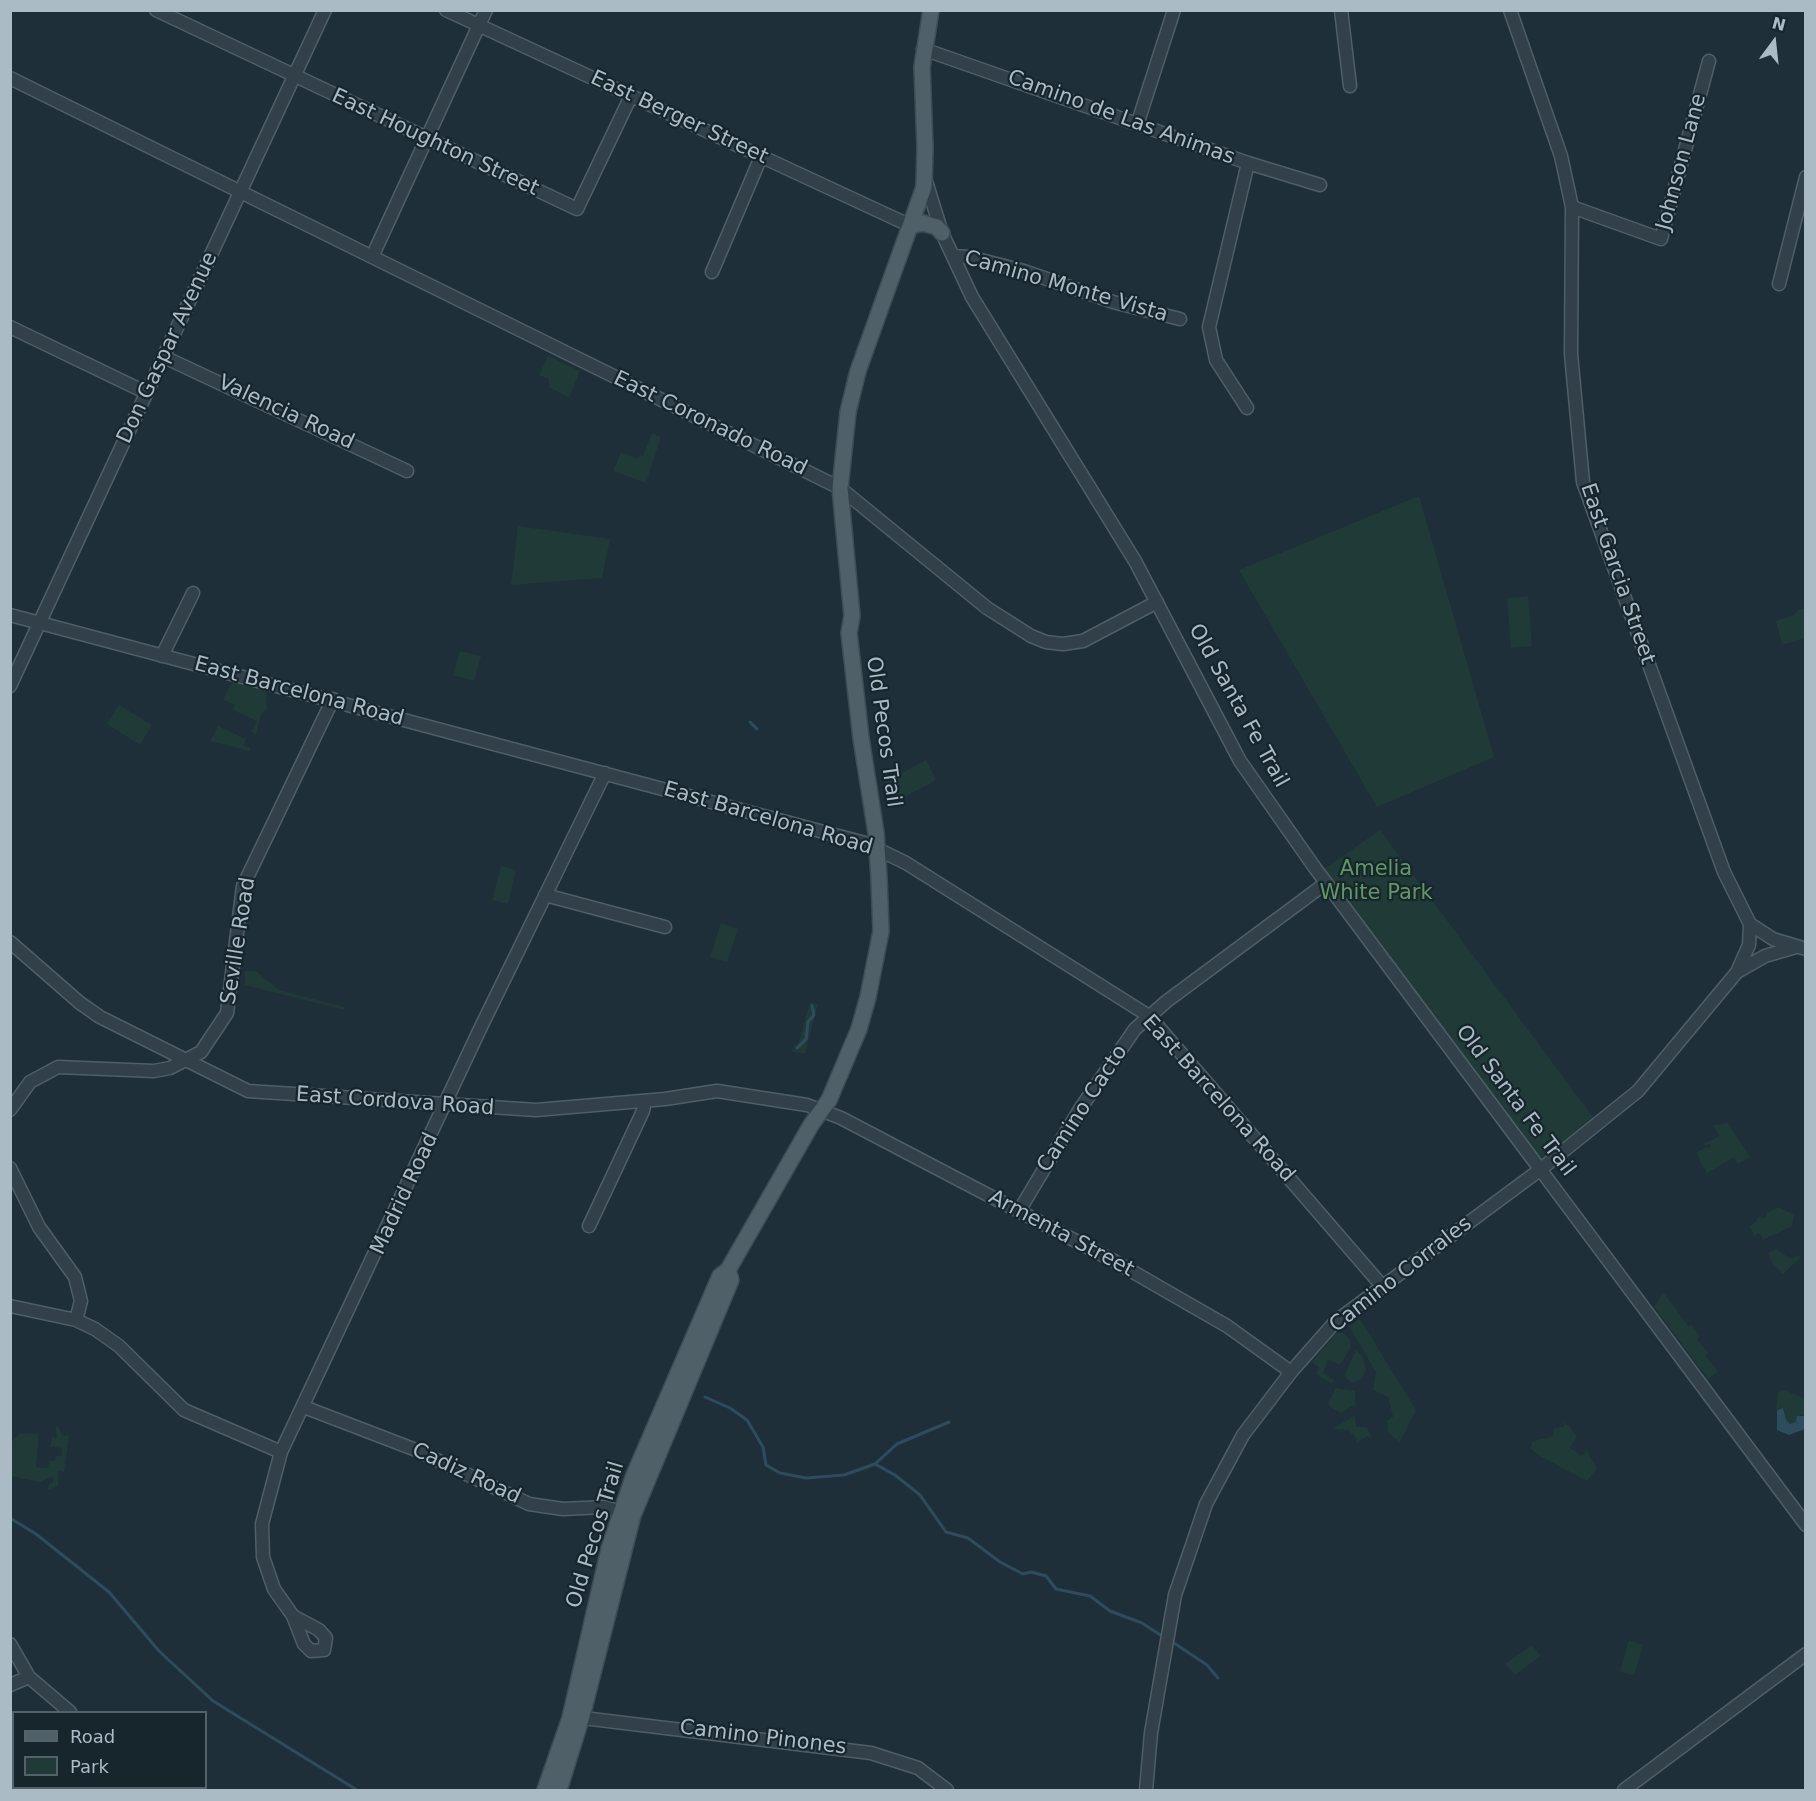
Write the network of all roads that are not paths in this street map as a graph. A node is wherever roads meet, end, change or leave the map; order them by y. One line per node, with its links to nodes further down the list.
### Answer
1 (156, 10): 12 (street, East Houghton Street)
2 (325, 10): 12 (street, Don Gaspar Avenue)
3 (446, 10): 9 (street, East Berger Street)
4 (486, 10): 9 (street)
5 (931, 10): 10 (main road, Old Santa Fe Trail)
6 (1174, 10): 16 (street)
7 (1341, 10): 14 (street)
8 (1510, 10): 25 (street, East Garcia Street)
9 (479, 26): 15 (street, East Berger Street); 17 (street)
10 (924, 49): 16 (street, Camino de Las Animas); 20 (main road, Old Santa Fe Trail)
11 (1709, 62): 25 (street, Johnson Lane)
12 (294, 77): 17 (street, East Houghton Street); 23 (street, Don Gaspar Avenue)
13 (10, 78): 23 (street, East Coronado Road)
14 (1350, 86)
15 (631, 96): 17 (street, East Houghton Street); 18 (street, East Berger Street)
16 (1138, 122): 19 (street, Camino de Las Animas)
17 (426, 138): 28 (street)
18 (761, 157): 26 (street, East Berger Street); 30 (street)
19 (1248, 163): 22 (street, Camino de Las Animas); 36 (street)
20 (925, 177): 26 (main road, Old Pecos Trail); 27 (street, Old Santa Fe Trail)
21 (1806, 177): 24 (street)
22 (1320, 185)
23 (242, 191): 28 (street, East Coronado Road); 34 (street, Don Gaspar Avenue)
24 (1803, 200): 31 (street)
25 (1572, 207): 50 (street, East Garcia Street)
26 (911, 226): 27 (main road); 38 (main road, Old Pecos Trail)
27 (942, 233): 29 (street, Old Santa Fe Trail)
28 (372, 256): 38 (street, East Coronado Road)
29 (953, 256): 32 (street, Camino Monte Vista); 40 (street, Old Santa Fe Trail)
30 (711, 272)
31 (1779, 284)
32 (1180, 319)
33 (10, 327): 35 (street)
34 (164, 357): 35 (street, Don Gaspar Avenue); 37 (street, Valencia Road)
35 (147, 393): 42 (street, Don Gaspar Avenue)
36 (1247, 408)
37 (407, 471)
38 (840, 488): 40 (street, East Coronado Road); 47 (main road, Old Pecos Trail)
39 (193, 593): 43 (street)
40 (1157, 603): 48 (street, Old Santa Fe Trail)
41 (10, 615): 42 (street, East Barcelona Road)
42 (39, 623): 43 (street, East Barcelona Road); 44 (street, Don Gaspar Avenue)
43 (162, 656): 45 (street, East Barcelona Road)
44 (10, 686)
45 (333, 699): 46 (street, East Barcelona Road); 56 (street, Seville Road)
46 (605, 773): 47 (street, East Barcelona Road); 49 (street, Madrid Road)
47 (876, 849): 55 (street, East Barcelona Road); 60 (main road, Old Pecos Trail)
48 (1326, 883): 55 (street, Camino Cacto); 62 (street, Old Santa Fe Trail)
49 (545, 895): 51 (street); 58 (street, Madrid Road)
50 (1750, 924): 53 (street); 54 (street, Camino Corrales)
51 (665, 927)
52 (10, 942): 56 (street, East Cordova Road)
53 (1801, 948): 54 (street, Camino Corrales)
54 (1737, 972): 62 (street, Camino Corrales)
55 (1149, 1016): 63 (street, Camino Cacto); 65 (street, East Barcelona Road)
56 (186, 1061): 58 (street, East Cordova Road); 59 (street, Seville Road)
57 (645, 1101): 58 (street, East Cordova Road); 60 (street, East Cordova Road); 64 (street)
58 (446, 1105): 69 (street, Madrid Road)
59 (10, 1110)
60 (822, 1110): 63 (street, Armenta Street); 71 (main road, Old Pecos Trail)
61 (10, 1168): 67 (street)
62 (1541, 1168): 65 (street, Camino Corrales); 72 (street, Old Santa Fe Trail)
63 (1019, 1211): 68 (street, Armenta Street)
64 (589, 1226)
65 (1383, 1287): 68 (street, Camino Corrales)
66 (10, 1306): 67 (street)
67 (76, 1320): 70 (street)
68 (1291, 1372): 83 (street, Camino Corrales)
69 (304, 1407): 70 (street, Madrid Road); 71 (street, Cadiz Road)
70 (281, 1452): 73 (street, Madrid Road)
71 (627, 1513): 79 (main road, Old Pecos Trail)
72 (1806, 1525)
73 (293, 1616)
74 (10, 1644): 76 (street)
75 (1806, 1654): 84 (street)
76 (29, 1677): 77 (street); 78 (street)
77 (10, 1685)
78 (68, 1711)
79 (576, 1717): 80 (main road, Old Pecos Trail); 81 (main road, Old Pecos Trail); 82 (street, Camino Pinones)
80 (545, 1791)
81 (560, 1791)
82 (947, 1791)
83 (1146, 1791)
84 (1624, 1791)

